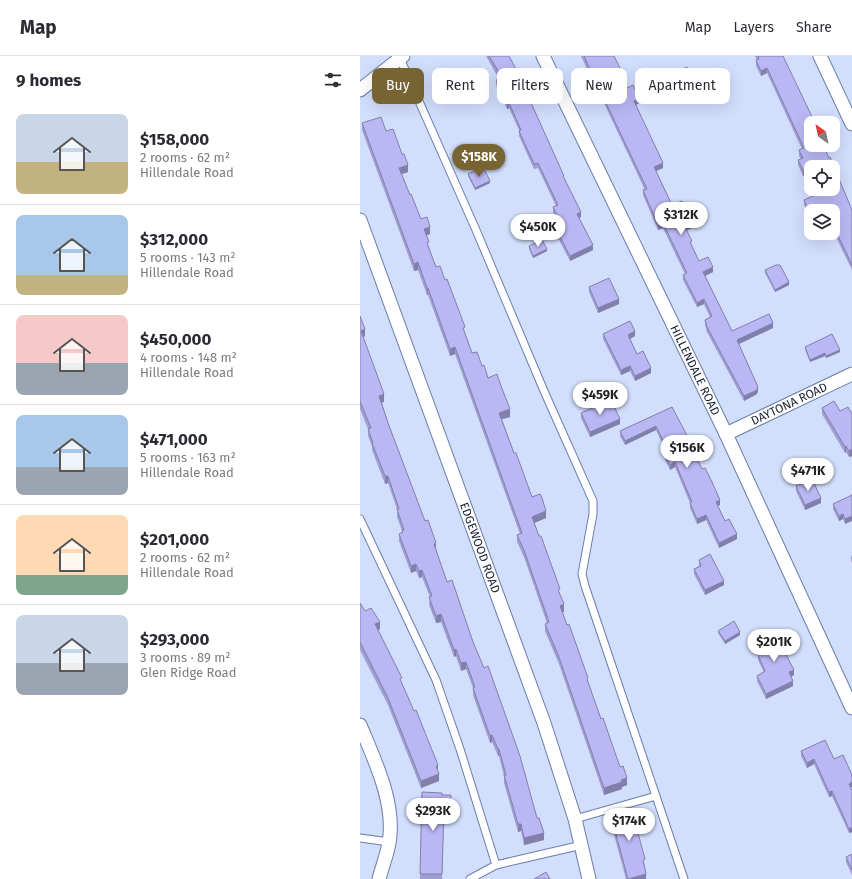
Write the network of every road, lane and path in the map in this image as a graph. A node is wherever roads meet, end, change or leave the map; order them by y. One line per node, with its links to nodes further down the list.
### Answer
1 (543, 56): 8 (street, HILLENDALE ROAD)
2 (820, 56): 5 (street)
3 (401, 57): 4 (street); 12 (lane)
4 (360, 90)
5 (852, 124)
6 (360, 220): 13 (street, EDGEWOOD ROAD)
7 (852, 374): 8 (street, DAYTONA ROAD)
8 (726, 434): 10 (street, HILLENDALE ROAD)
9 (360, 519): 17 (lane)
10 (852, 708)
11 (360, 725): 15 (street)
12 (656, 796): 13 (lane); 21 (lane)
13 (575, 818): 16 (street, EDGEWOOD ROAD)
14 (360, 838): 15 (lane)
15 (389, 842): 18 (street)
16 (582, 845): 17 (lane); 20 (street, EDGEWOOD ROAD)
17 (496, 865): 19 (lane)
18 (379, 879)
19 (470, 879)
20 (589, 879)
21 (684, 879)

